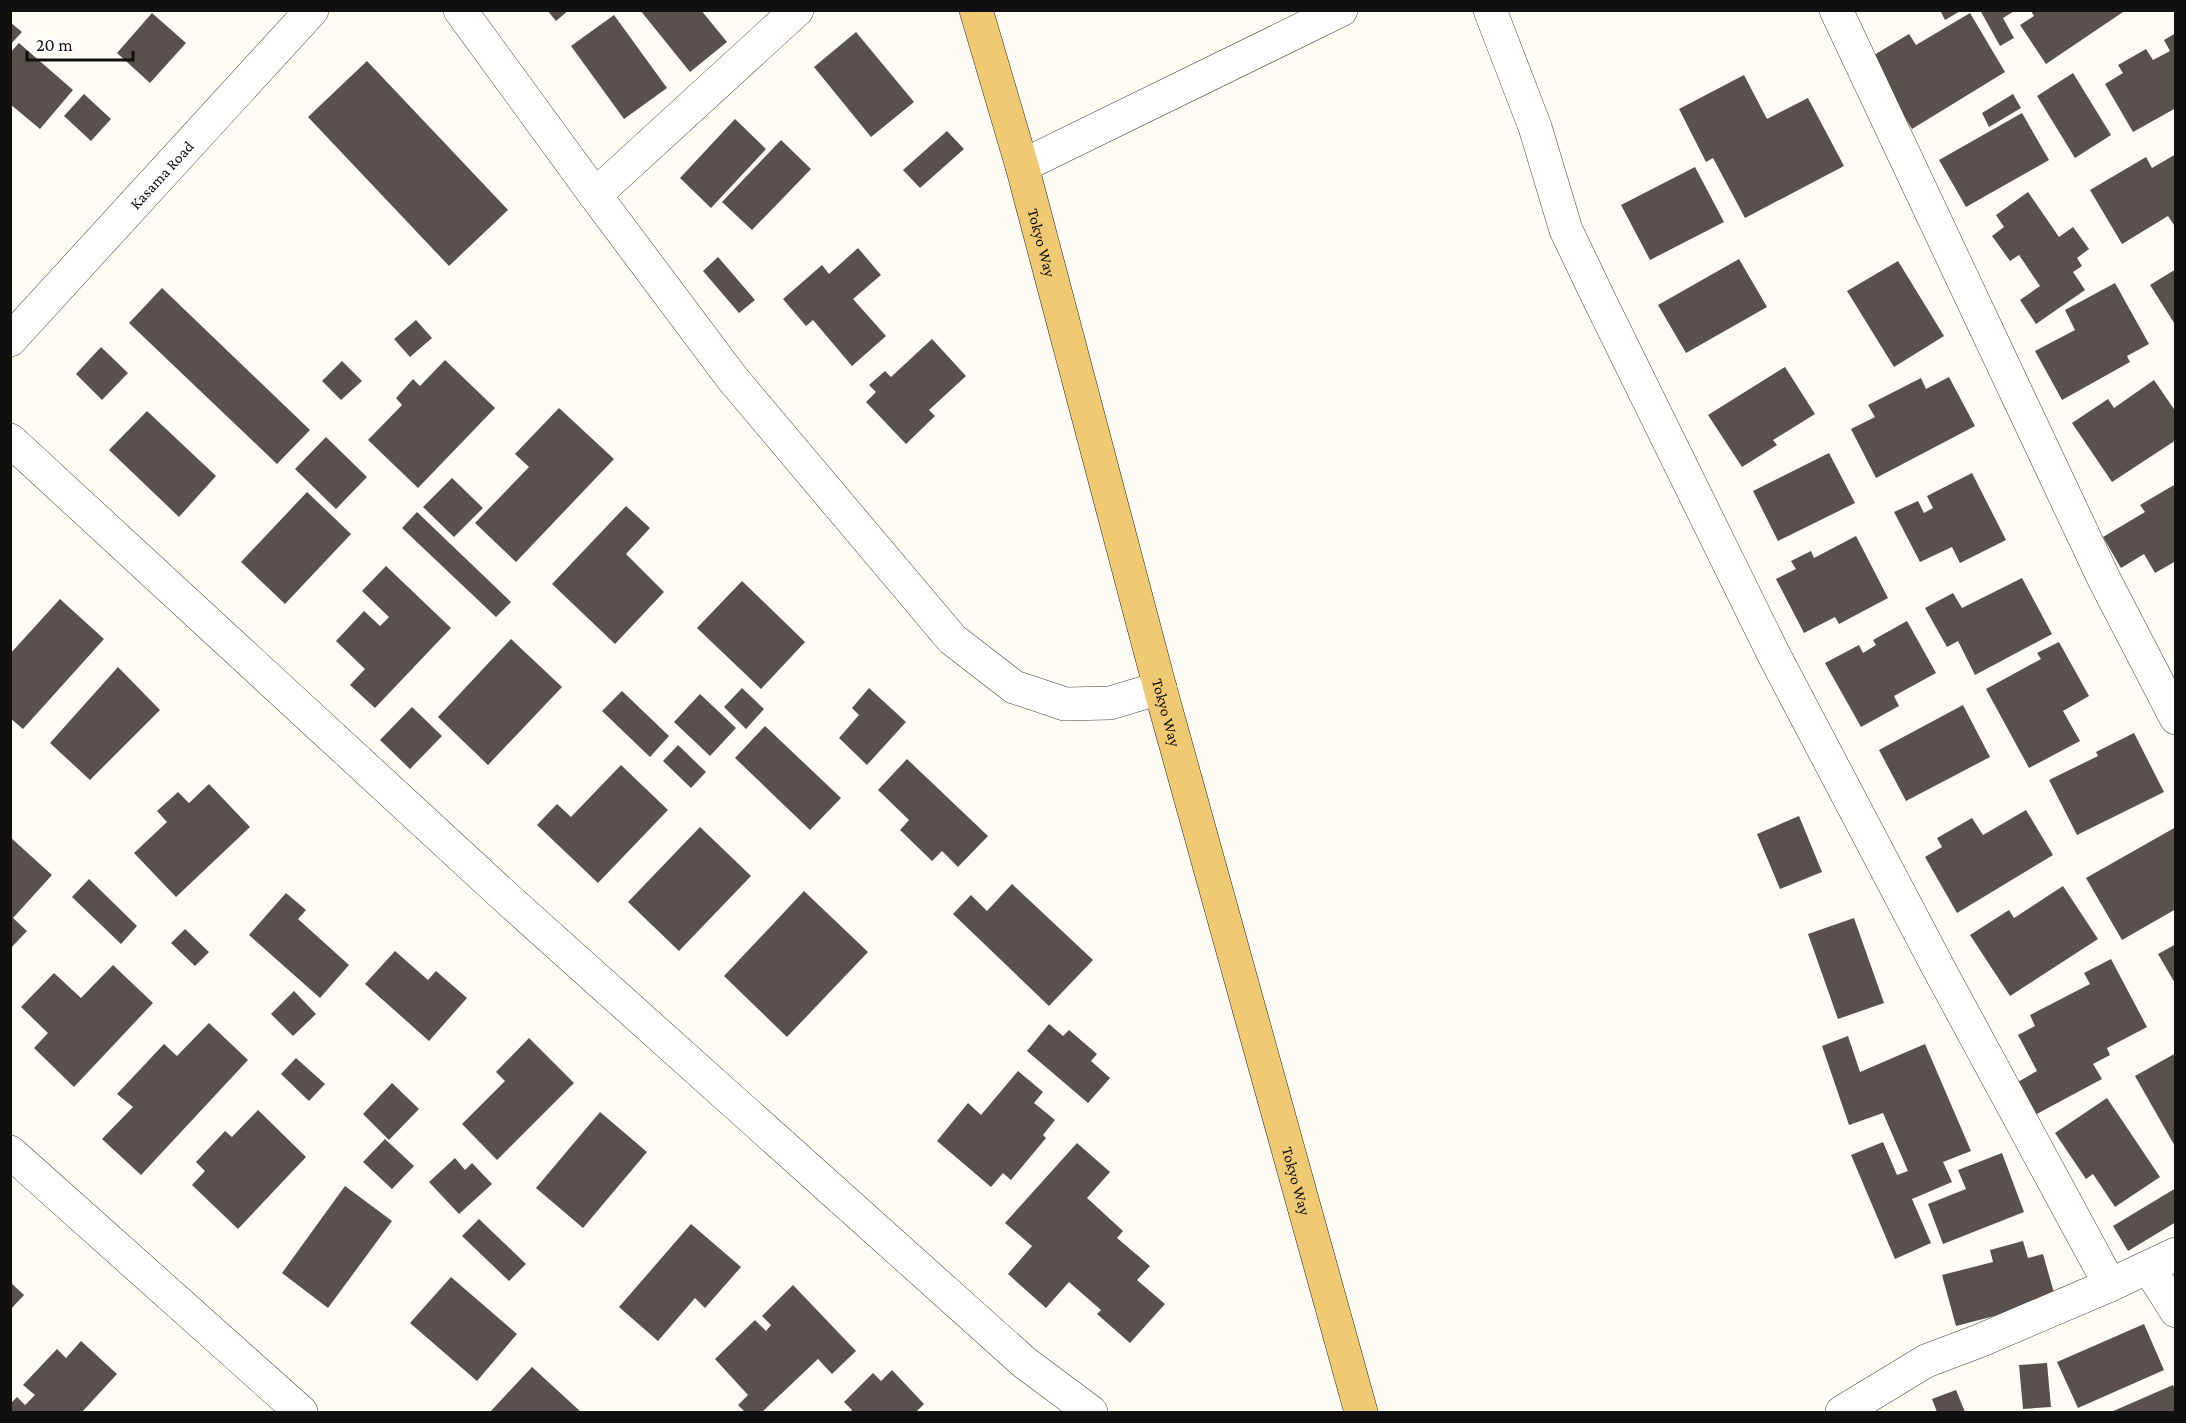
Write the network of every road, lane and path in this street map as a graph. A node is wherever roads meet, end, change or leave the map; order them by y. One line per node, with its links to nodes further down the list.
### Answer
1 (312, 10): 10 (street, Kasama Road)
2 (460, 10): 9 (street)
3 (797, 10): 9 (street)
4 (976, 10): 8 (main road, Tokyo Way)
5 (1341, 10): 8 (street)
6 (1490, 10): 16 (street)
7 (1836, 10): 13 (street)
8 (1022, 166): 12 (main road, Tokyo Way)
9 (595, 195): 12 (street)
10 (10, 340)
11 (10, 440): 19 (street)
12 (1160, 688): 20 (main road, Tokyo Way)
13 (2175, 718)
14 (10, 1152): 18 (street)
15 (2162, 1261): 16 (street); 17 (street)
16 (2110, 1285): 21 (street)
17 (2175, 1311)
18 (301, 1413)
19 (1091, 1413)
20 (1361, 1413)
21 (1842, 1413)

